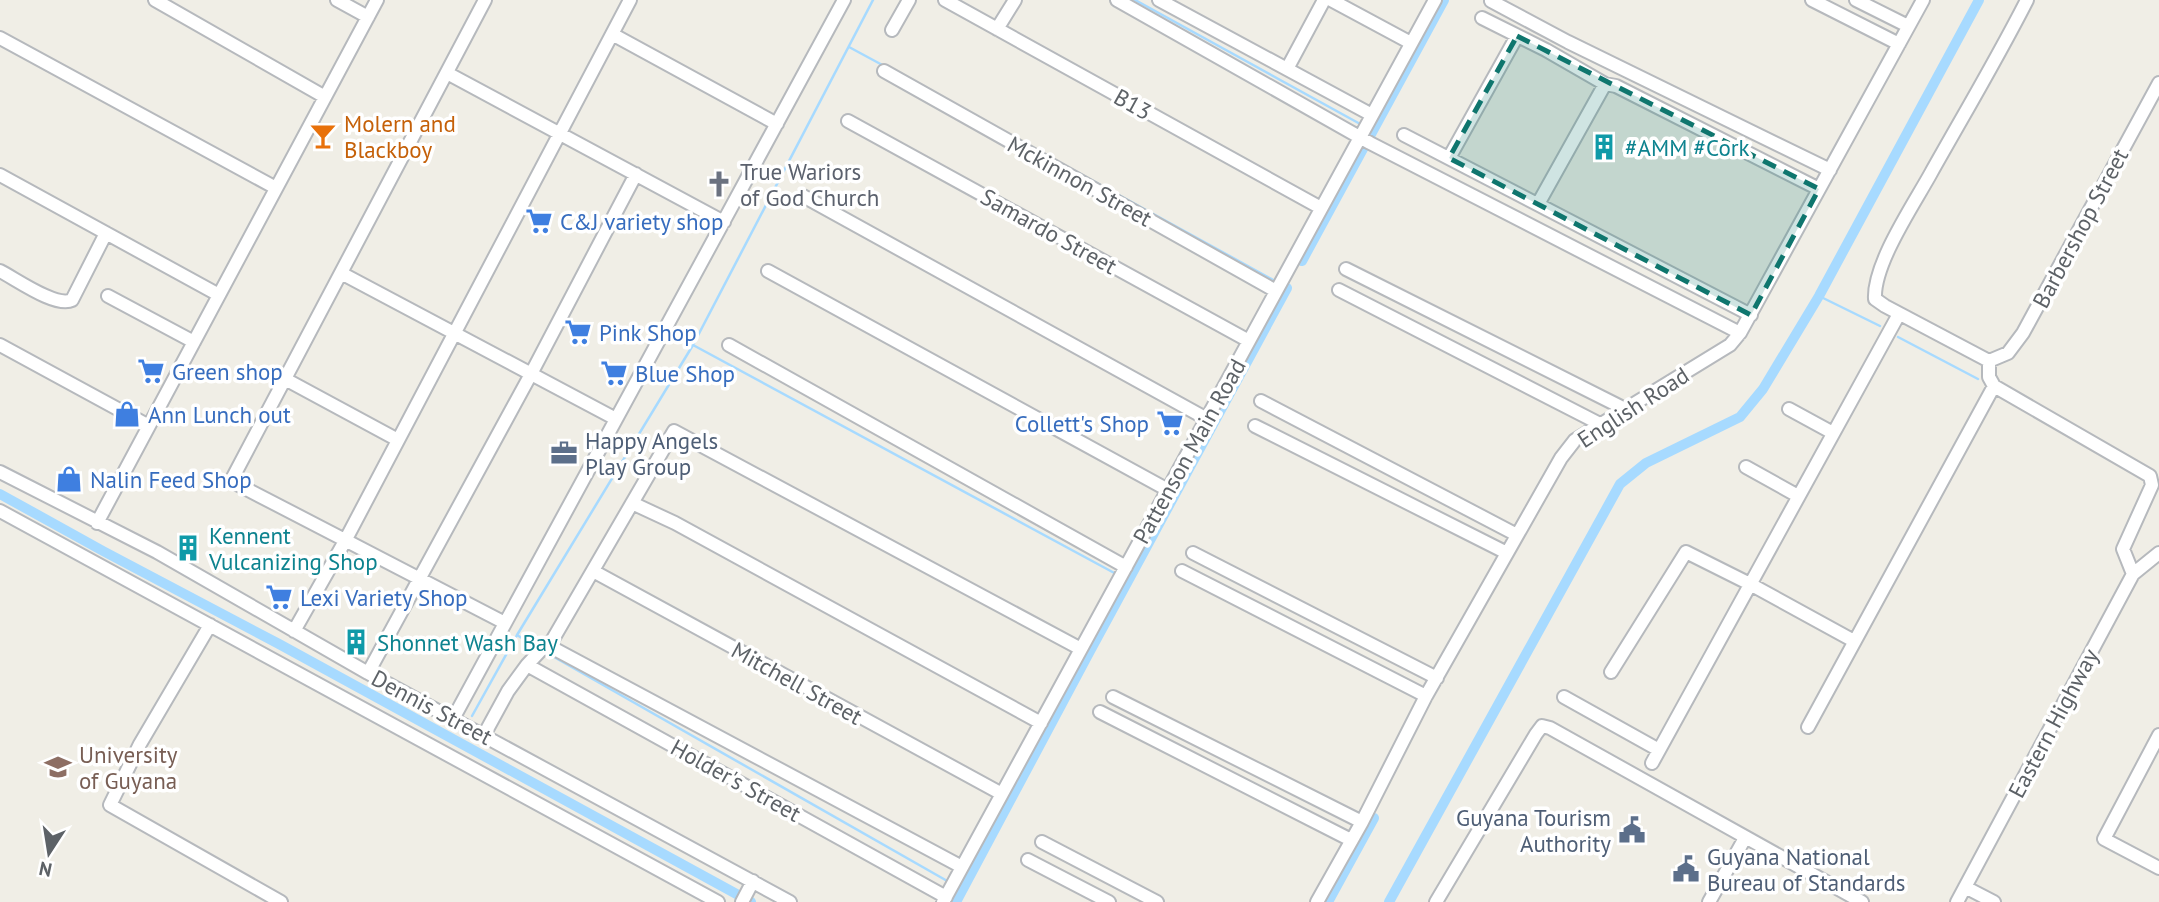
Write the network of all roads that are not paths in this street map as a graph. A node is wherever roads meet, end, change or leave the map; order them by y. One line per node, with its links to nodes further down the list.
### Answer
1 (155, 0): 35 (street)
2 (337, 0): 20 (street)
3 (377, 0): 20 (street)
4 (485, 0): 32 (street)
5 (630, 0): 25 (street)
6 (844, 0): 38 (street)
7 (909, 0): 24 (street)
8 (945, 0): 23 (street, B13)
9 (1015, 0): 23 (street)
10 (1117, 0): 41 (street)
11 (1159, 0): 30 (street)
12 (1324, 0): 30 (street)
13 (1331, 0): 28 (street)
14 (1435, 0): 28 (street, Pattenson Main Road)
15 (1812, 0): 29 (street)
16 (1856, 0): 22 (street)
17 (1923, 0): 22 (street, English Road)
18 (2027, 0): 62 (street)
19 (1491, 1): 43 (street)
20 (368, 17): 35 (street)
21 (1482, 18): 26 (street)
22 (1908, 26): 29 (street, English Road)
23 (997, 29): 50 (street, B13)
24 (892, 30)
25 (612, 34): 38 (street); 39 (street)
26 (1517, 36): 34 (street); 42 (street)
27 (0, 38): 46 (street)
28 (1411, 43): 36 (street, Pattenson Main Road)
29 (1899, 44): 43 (street, English Road)
30 (1287, 69): 36 (street)
31 (884, 71): 58 (street, Mckinnon Street)
32 (447, 73): 39 (street); 56 (street)
33 (2159, 83): 69 (street, Barbershop Street)
34 (1605, 84): 47 (street); 49 (street)
35 (325, 97): 46 (street)
36 (1371, 118): 41 (street, Pattenson Main Road)
37 (848, 121): 65 (street, Samardo Street)
38 (777, 124): 51 (street)
39 (559, 134): 44 (street); 64 (street)
40 (1404, 135): 42 (street)
41 (1363, 138): 50 (street, Pattenson Main Road); 63 (street)
42 (1449, 159): 49 (street)
43 (1830, 170): 47 (street, English Road)
44 (636, 174): 51 (street); 70 (street)
45 (0, 175): 52 (street)
46 (276, 188): 59 (street)
47 (1819, 189): 61 (street, English Road)
48 (803, 196): 77 (street)
49 (1538, 204): 61 (street)
50 (1321, 208): 58 (street, Pattenson Main Road)
51 (724, 222): 76 (street)
52 (106, 233): 54 (street); 59 (street)
53 (1346, 269): 74 (street)
54 (0, 271)
55 (768, 271): 85 (street)
56 (341, 273): 64 (street); 71 (street)
57 (1339, 290): 78 (street)
58 (1276, 291): 65 (street, Pattenson Main Road)
59 (219, 295): 66 (street)
60 (108, 296): 66 (street)
61 (1751, 314): 63 (street, English Road)
62 (1899, 314): 69 (street); 81 (street)
63 (1740, 333): 74 (street, English Road)
64 (455, 334): 70 (street); 82 (street)
65 (1249, 341): 77 (street, Pattenson Main Road)
66 (194, 342): 79 (street)
67 (0, 345): 79 (street)
68 (729, 345): 95 (street)
69 (1989, 360): 72 (street)
70 (531, 374): 76 (street); 99 (street)
71 (285, 379): 82 (street); 91 (street)
72 (1994, 386): 98 (street); 104 (street)
73 (1261, 401): 90 (street)
74 (1625, 408): 78 (street, English Road)
75 (1789, 409): 81 (street)
76 (616, 419): 101 (street)
77 (1207, 419): 85 (street, Pattenson Main Road)
78 (1600, 424): 90 (street, English Road)
79 (149, 426): 89 (street)
80 (1255, 426): 93 (street)
81 (1833, 433): 86 (street)
82 (398, 440): 91 (street)
83 (1746, 467): 86 (street)
84 (0, 472): 89 (street, Dennis Street)
85 (1168, 490): 95 (street, Pattenson Main Road)
86 (1798, 496): 100 (street)
87 (632, 503): 96 (street); 106 (street); 116 (street)
88 (0, 511): 102 (street)
89 (97, 523): 103 (street, Dennis Street)
90 (1517, 535): 93 (street, English Road)
91 (345, 541): 99 (street); 103 (street)
92 (1194, 553): 110 (street)
93 (1507, 553): 110 (street, English Road)
94 (2159, 553): 98 (street, Eastern Highway)
95 (1126, 566): 106 (street, Pattenson Main Road)
96 (593, 571): 105 (street); 122 (street, Mitchell Street)
97 (1182, 571): 111 (street)
98 (2133, 574): 131 (street, Eastern Highway)
99 (419, 580): 101 (street); 109 (street)
100 (1750, 584): 104 (street); 108 (street); 120 (street)
101 (505, 623): 115 (street)
102 (210, 625): 133 (street); 134 (street)
103 (294, 631): 109 (street, Dennis Street)
104 (1854, 641): 117 (street)
105 (549, 646): 107 (street); 129 (street, Holder's Street)
106 (1081, 649): 116 (street, Pattenson Main Road)
107 (526, 665): 118 (street); 132 (street, Holder's Street)
108 (1611, 671)
109 (368, 673): 115 (street, Dennis Street)
110 (1437, 678): 111 (street, English Road)
111 (1426, 696): 123 (street, English Road)
112 (1114, 697): 123 (street)
113 (1564, 697): 120 (street)
114 (1100, 712): 125 (street)
115 (453, 719): 118 (street, Dennis Street)
116 (1041, 723): 122 (street, Pattenson Main Road)
117 (1808, 727)
118 (484, 735): 130 (street, Dennis Street)
119 (2159, 735): 128 (street)
120 (1659, 750): 121 (street)
121 (1652, 763)
122 (1002, 794): 129 (street, Pattenson Main Road)
123 (1362, 821): 125 (street, English Road)
124 (1745, 838): 140 (street); 141 (street); 142 (street)
125 (1351, 840): 139 (street, English Road)
126 (1042, 842): 138 (street)
127 (1028, 860): 137 (street)
128 (2159, 868)
129 (959, 872): 132 (street, Pattenson Main Road)
130 (753, 881): 135 (street); 136 (street, Dennis Street)
131 (1965, 887): 143 (street, Eastern Highway); 144 (street)
132 (946, 897)
133 (281, 902)
134 (718, 902)
135 (742, 902)
136 (790, 902)
137 (1109, 902)
138 (1157, 902)
139 (1317, 902)
140 (1436, 902)
141 (1709, 902)
142 (1862, 902)
143 (1957, 902)
144 (1994, 902)

